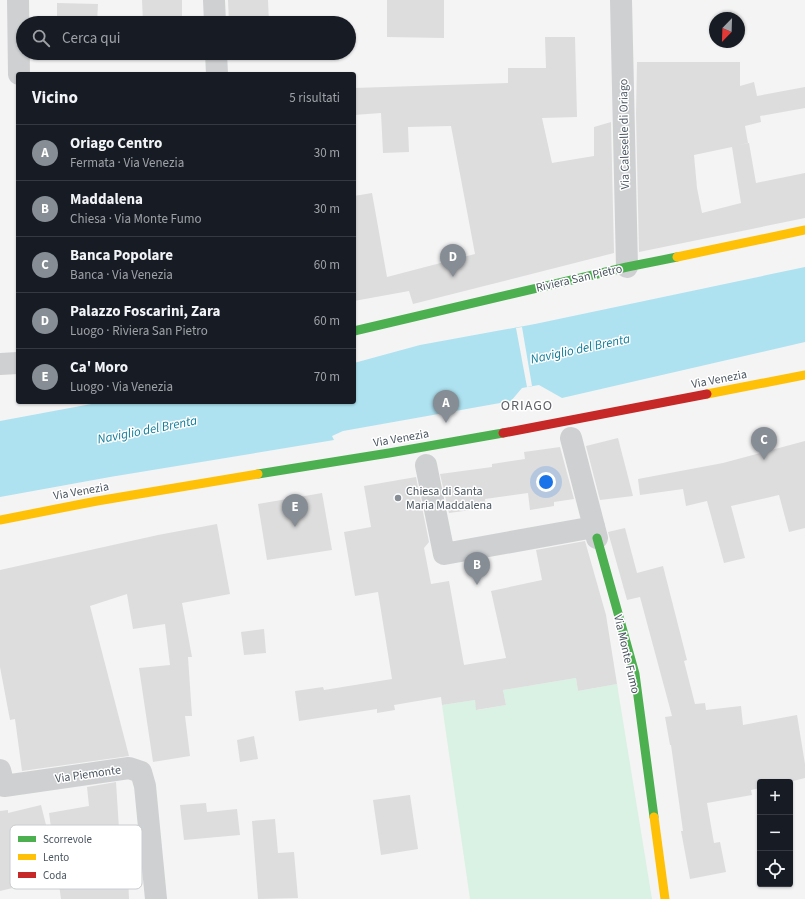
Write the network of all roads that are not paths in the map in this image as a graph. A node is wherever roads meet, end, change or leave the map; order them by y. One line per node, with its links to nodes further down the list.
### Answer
1 (18, 0): 4 (street)
2 (214, 0): 5 (street)
3 (621, 0): 11 (street, Via Caleselle di Oriago)
4 (18, 16)
5 (215, 16)
6 (19, 60): 8 (street)
7 (216, 60): 9 (street)
8 (19, 72)
9 (217, 72)
10 (805, 230): 11 (street, Riviera San Pietro)
11 (627, 267): 12 (street, Riviera San Pietro)
12 (356, 330)
13 (16, 363): 14 (street)
14 (0, 364)
15 (805, 375): 18 (street, Via Venezia)
16 (571, 438): 19 (street, Via Monte Fumo)
17 (426, 465): 19 (street)
18 (0, 520)
19 (596, 533): 22 (street, Via Monte Fumo)
20 (2, 778): 21 (street, Via Piemonte)
21 (156, 899)
22 (665, 899)

